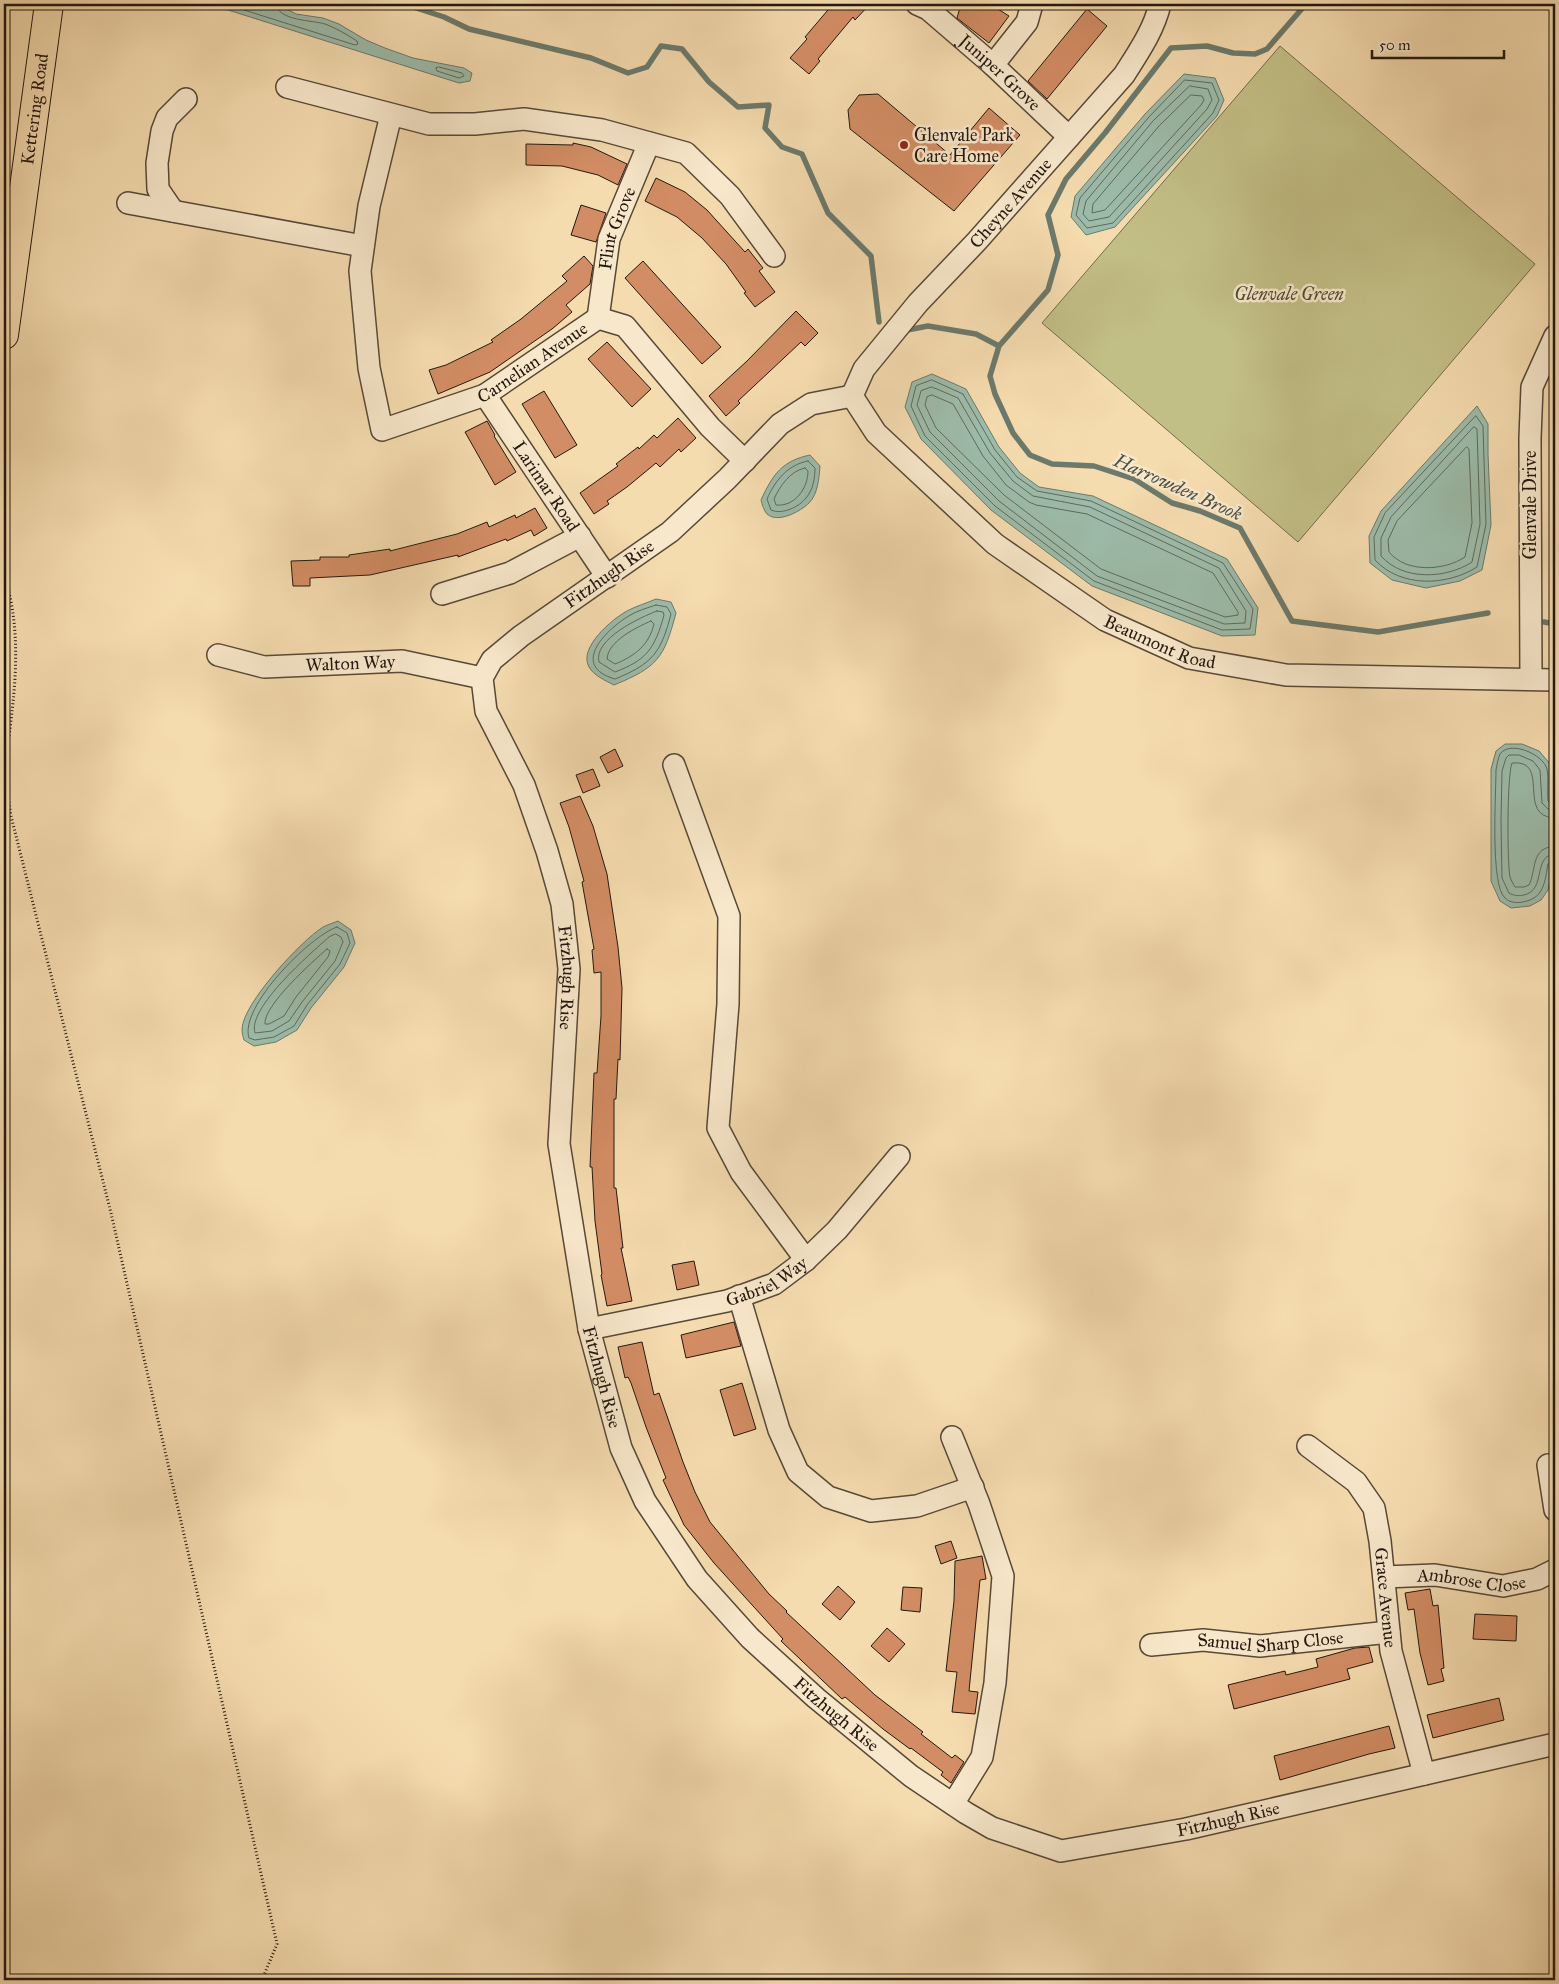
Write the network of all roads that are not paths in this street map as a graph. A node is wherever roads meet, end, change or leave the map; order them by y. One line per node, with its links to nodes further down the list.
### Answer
1 (49, 4): 16 (highway, Kettering Road)
2 (1032, 4): 5 (street)
3 (1160, 4): 9 (street, Cheyne Avenue)
4 (925, 6): 5 (street, Juniper Grove)
5 (993, 65): 9 (street, Juniper Grove)
6 (287, 87): 8 (street)
7 (186, 100): 12 (street)
8 (391, 115): 10 (street); 13 (street)
9 (1069, 136): 19 (street, Cheyne Avenue)
10 (649, 143): 14 (street); 15 (street, Flint Grove)
11 (128, 203): 12 (street)
12 (174, 211): 13 (street)
13 (363, 246): 18 (street, Carnelian Avenue)
14 (774, 256)
15 (598, 318): 18 (street, Carnelian Avenue); 20 (street, Carnelian Avenue)
16 (4, 335)
17 (1555, 336): 26 (street, Glenvale Drive)
18 (485, 395): 21 (street, Larimar Road)
19 (852, 396): 20 (street, Fitzhugh Rise); 26 (street, Beaumont Road)
20 (745, 461): 22 (street, Fitzhugh Rise)
21 (580, 536): 22 (street, Larimar Road); 23 (street)
22 (608, 577): 25 (street, Fitzhugh Rise)
23 (442, 594)
24 (218, 655): 25 (street, Walton Way)
25 (482, 678): 32 (street, Fitzhugh Rise)
26 (1531, 679): 27 (street, Beaumont Road)
27 (1555, 680)
28 (674, 765): 30 (street)
29 (899, 1156): 30 (street, Gabriel Way)
30 (806, 1260): 31 (street, Gabriel Way)
31 (739, 1296): 32 (street, Gabriel Way); 36 (street)
32 (589, 1330): 44 (street, Fitzhugh Rise)
33 (952, 1437): 36 (street)
34 (1308, 1446): 39 (street, Grace Avenue)
35 (1548, 1466): 37 (street)
36 (973, 1487): 44 (street)
37 (1555, 1510)
38 (1555, 1570): 39 (street, Ambrose Close)
39 (1384, 1577): 40 (street, Grace Avenue)
40 (1389, 1632): 41 (street, Samuel Sharp Close); 43 (street, Grace Avenue)
41 (1151, 1645)
42 (1555, 1744): 43 (street, Fitzhugh Rise)
43 (1424, 1774): 44 (street, Fitzhugh Rise)
44 (953, 1804)

